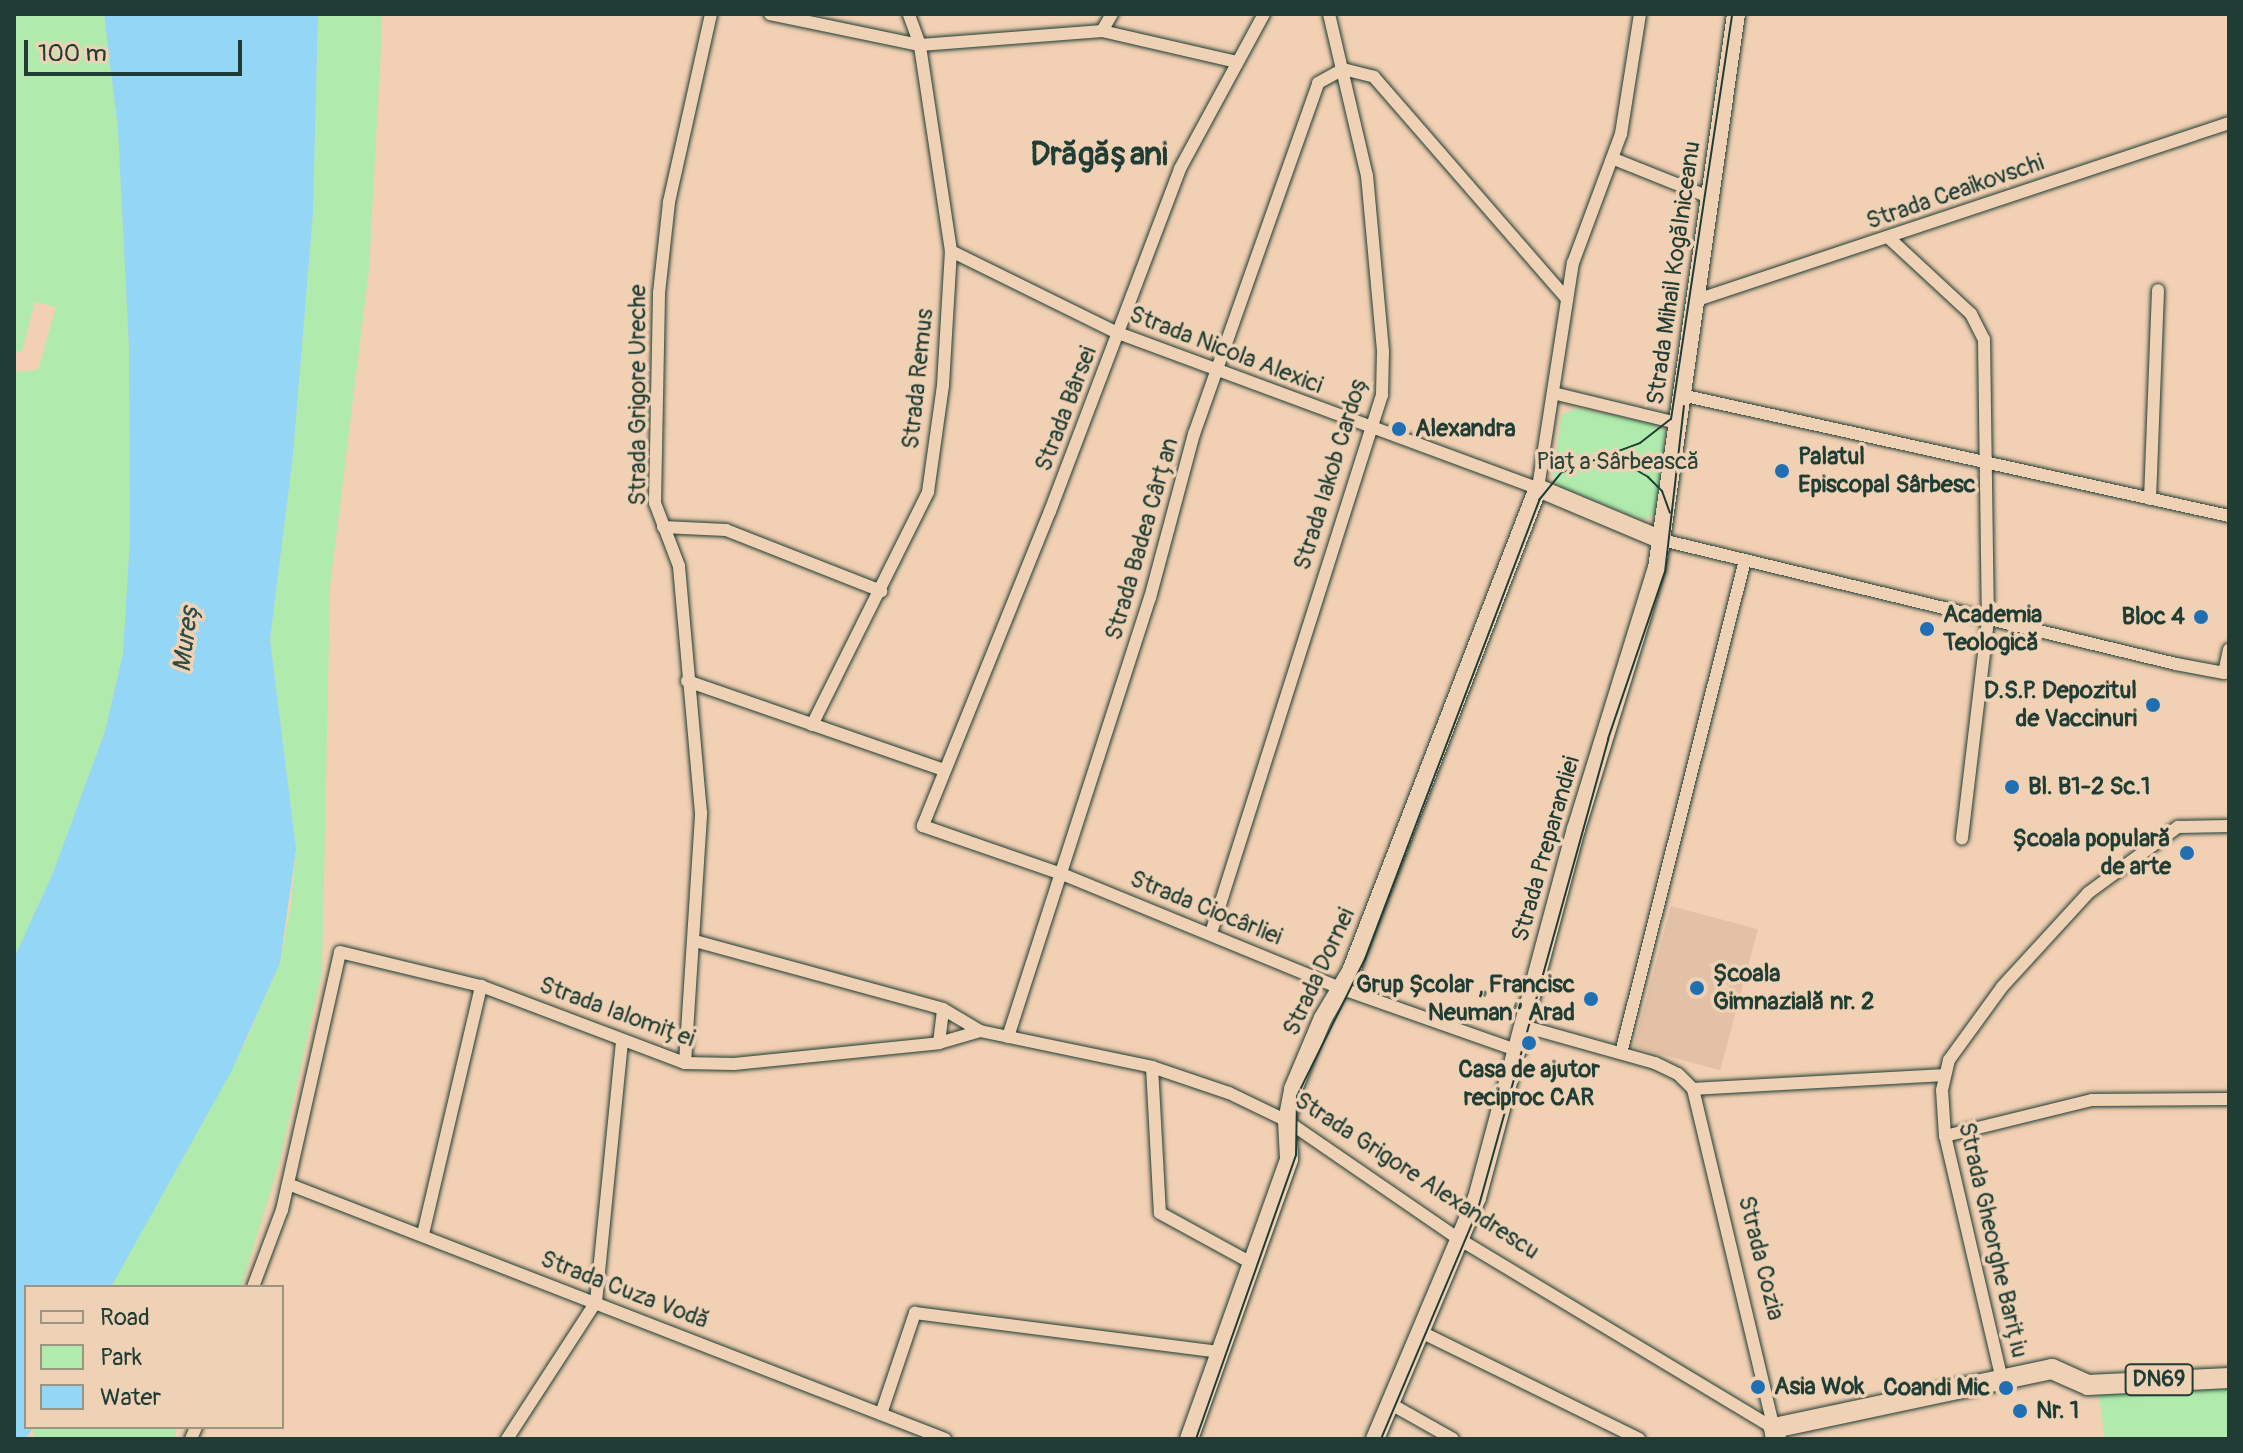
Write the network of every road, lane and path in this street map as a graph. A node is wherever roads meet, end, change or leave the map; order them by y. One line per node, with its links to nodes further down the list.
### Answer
1 (711, 14): 31 (street, Strada Grigore Ureche)
2 (770, 14): 10 (street)
3 (909, 14): 10 (street, Strada Remus)
4 (1112, 14): 9 (street)
5 (1264, 14): 11 (street, Strada Bârsei)
6 (1329, 14): 12 (street, Strada Iakob Cardoș)
7 (1640, 14): 14 (street)
8 (1736, 14): 15 (main road, Strada Mihail Kogălniceanu)
9 (1102, 31): 10 (street); 11 (street)
10 (920, 45): 17 (street, Strada Remus)
11 (1237, 62): 21 (street, Strada Bârsei)
12 (1343, 69): 19 (street); 22 (street, Strada Badea Cârțan); 26 (street, Strada Iakob Cardoș)
13 (2229, 123): 16 (street, Strada Ceaikovschi)
14 (1614, 159): 15 (street); 19 (street)
15 (1709, 197): 20 (main road, Strada Mihail Kogălniceanu)
16 (1889, 238): 20 (street, Strada Ceaikovschi); 27 (street)
17 (951, 251): 21 (street, Strada Nicola Alexici); 34 (street, Strada Remus)
18 (2158, 290): 29 (street)
19 (1567, 299): 23 (street)
20 (1694, 301): 24 (main road, Strada Mihail Kogălniceanu)
21 (1118, 333): 22 (street, Strada Nicola Alexici); 39 (street, Strada Bârsei)
22 (1217, 372): 26 (street, Strada Nicola Alexici); 43 (street, Strada Badea Cârțan)
23 (1553, 393): 25 (street); 28 (street)
24 (1681, 395): 25 (main road, Strada Mihail Kogălniceanu); 27 (street)
25 (1677, 423): 32 (main road, Strada Mihail Kogălniceanu)
26 (1372, 428): 28 (street, Strada Nicola Alexici); 44 (street, Strada Iakob Cardoș)
27 (1986, 461): 29 (street); 35 (street)
28 (1538, 488): 32 (main road); 47 (main road, Strada Dornei)
29 (2150, 499): 30 (street)
30 (2229, 516)
31 (663, 527): 34 (street); 37 (street, Strada Grigore Ureche)
32 (1662, 540): 33 (street); 49 (main road, Strada Preparandiei)
33 (1745, 560): 35 (street); 55 (street)
34 (881, 591): 38 (street, Strada Remus)
35 (1988, 620): 36 (street); 42 (street)
36 (2229, 650)
37 (687, 681): 38 (street); 45 (street, Strada Grigore Ureche)
38 (812, 725): 39 (street)
39 (944, 770): 40 (street, Strada Bârsei)
40 (923, 826): 43 (street, Strada Ciocârliei)
41 (2229, 826): 58 (street, Strada Gheorghe Barițiu)
42 (1962, 838)
43 (1062, 874): 44 (street, Strada Ciocârliei); 51 (street, Strada Badea Cârțan)
44 (1211, 933): 47 (street, Strada Ciocârliei)
45 (695, 941): 48 (street, Strada Grigore Alexandrescu); 56 (street, Strada Grigore Ureche)
46 (481, 986): 52 (street, Strada Ialomiței); 63 (street, Strada Ialomiței); 64 (street)
47 (1343, 989): 54 (street, Strada Ciocârliei); 61 (main road, Strada Dornei)
48 (943, 1009): 50 (street, Strada Grigore Alexandrescu); 53 (street)
49 (1523, 1026): 54 (main road, Strada Preparandiei); 55 (street)
50 (980, 1031): 51 (street, Strada Grigore Alexandrescu); 53 (street, Strada Ialomiței)
51 (1008, 1037): 57 (street, Strada Grigore Alexandrescu)
52 (622, 1041): 56 (street, Strada Ialomiței); 68 (street)
53 (939, 1043): 56 (street, Strada Ialomiței)
54 (1516, 1050): 65 (main road, Strada Preparandiei)
55 (1621, 1053): 59 (street)
56 (685, 1063)
57 (1152, 1067): 61 (street, Strada Grigore Alexandrescu); 66 (street)
58 (1944, 1075): 59 (street); 62 (street, Strada Gheorghe Barițiu)
59 (1693, 1089): 75 (street, Strada Cozia)
60 (2229, 1099): 62 (street)
61 (1287, 1121): 65 (street, Strada Grigore Alexandrescu); 66 (main road, Strada Dornei)
62 (1945, 1136): 72 (street, Strada Gheorghe Barițiu)
63 (288, 1184): 64 (street, Strada Cuza Vodă); 67 (street)
64 (423, 1234): 68 (street, Strada Cuza Vodă)
65 (1459, 1239): 69 (main road, Strada Preparandiei); 75 (street, Strada Grigore Alexandrescu)
66 (1253, 1264): 70 (main road, Strada Dornei)
67 (254, 1285)
68 (596, 1302): 74 (street, Strada Cuza Vodă); 76 (street)
69 (1419, 1331): 73 (main road, Strada Preparandiei); 81 (street)
70 (1221, 1352): 74 (street); 78 (main road, Strada Dornei)
71 (2229, 1378): 72 (main road, DN69)
72 (2002, 1380): 75 (main road)
73 (1389, 1403): 79 (main road, Strada Preparandiei); 80 (street)
74 (881, 1414): 77 (street, Strada Cuza Vodă)
75 (1775, 1434)
76 (507, 1439)
77 (945, 1439)
78 (1189, 1439)
79 (1375, 1439)
80 (1453, 1439)
81 (1639, 1439)

